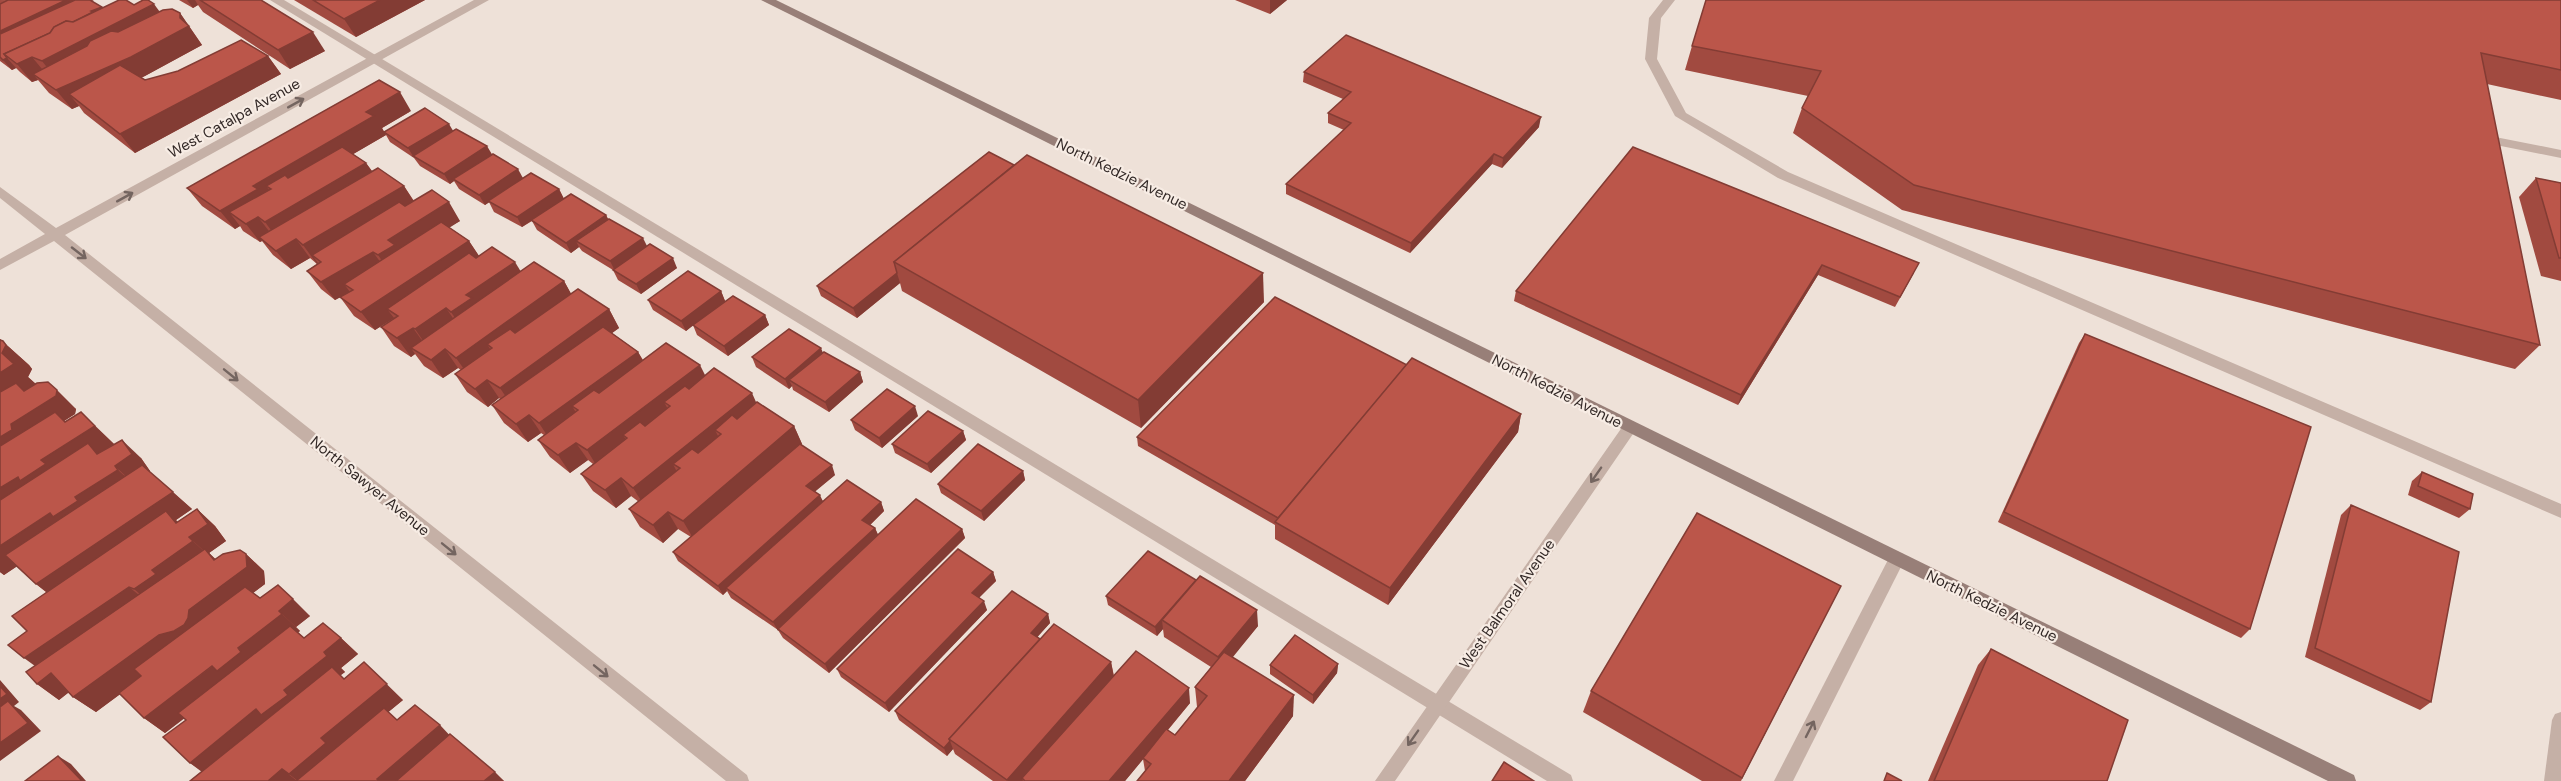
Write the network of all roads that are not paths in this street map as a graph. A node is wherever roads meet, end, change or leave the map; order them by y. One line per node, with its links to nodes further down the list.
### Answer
1 (276, 0): 5 (street)
2 (483, 0): 5 (street, West Catalpa Avenue)
3 (767, 0): 11 (main road, North Kedzie Avenue)
4 (1669, 0): 12 (street)
5 (374, 60): 9 (street, West Catalpa Avenue, one-way to 5); 14 (street)
6 (2472, 136): 7 (street)
7 (2561, 154)
8 (0, 191): 9 (street, North Sawyer Avenue)
9 (56, 235): 10 (street, West Catalpa Avenue); 16 (street, North Sawyer Avenue, one-way to 16)
10 (0, 266)
11 (1630, 427): 13 (main road, North Kedzie Avenue); 14 (street, West Balmoral Avenue, one-way to 14)
12 (2561, 512)
13 (1897, 560): 19 (street, one-way to 13); 20 (main road, North Kedzie Avenue)
14 (1437, 704): 17 (street, West Balmoral Avenue, one-way to 17); 18 (street)
15 (2561, 720): 21 (street)
16 (740, 781)
17 (1384, 781)
18 (1564, 781)
19 (1783, 781)
20 (2347, 781)
21 (2553, 781)

